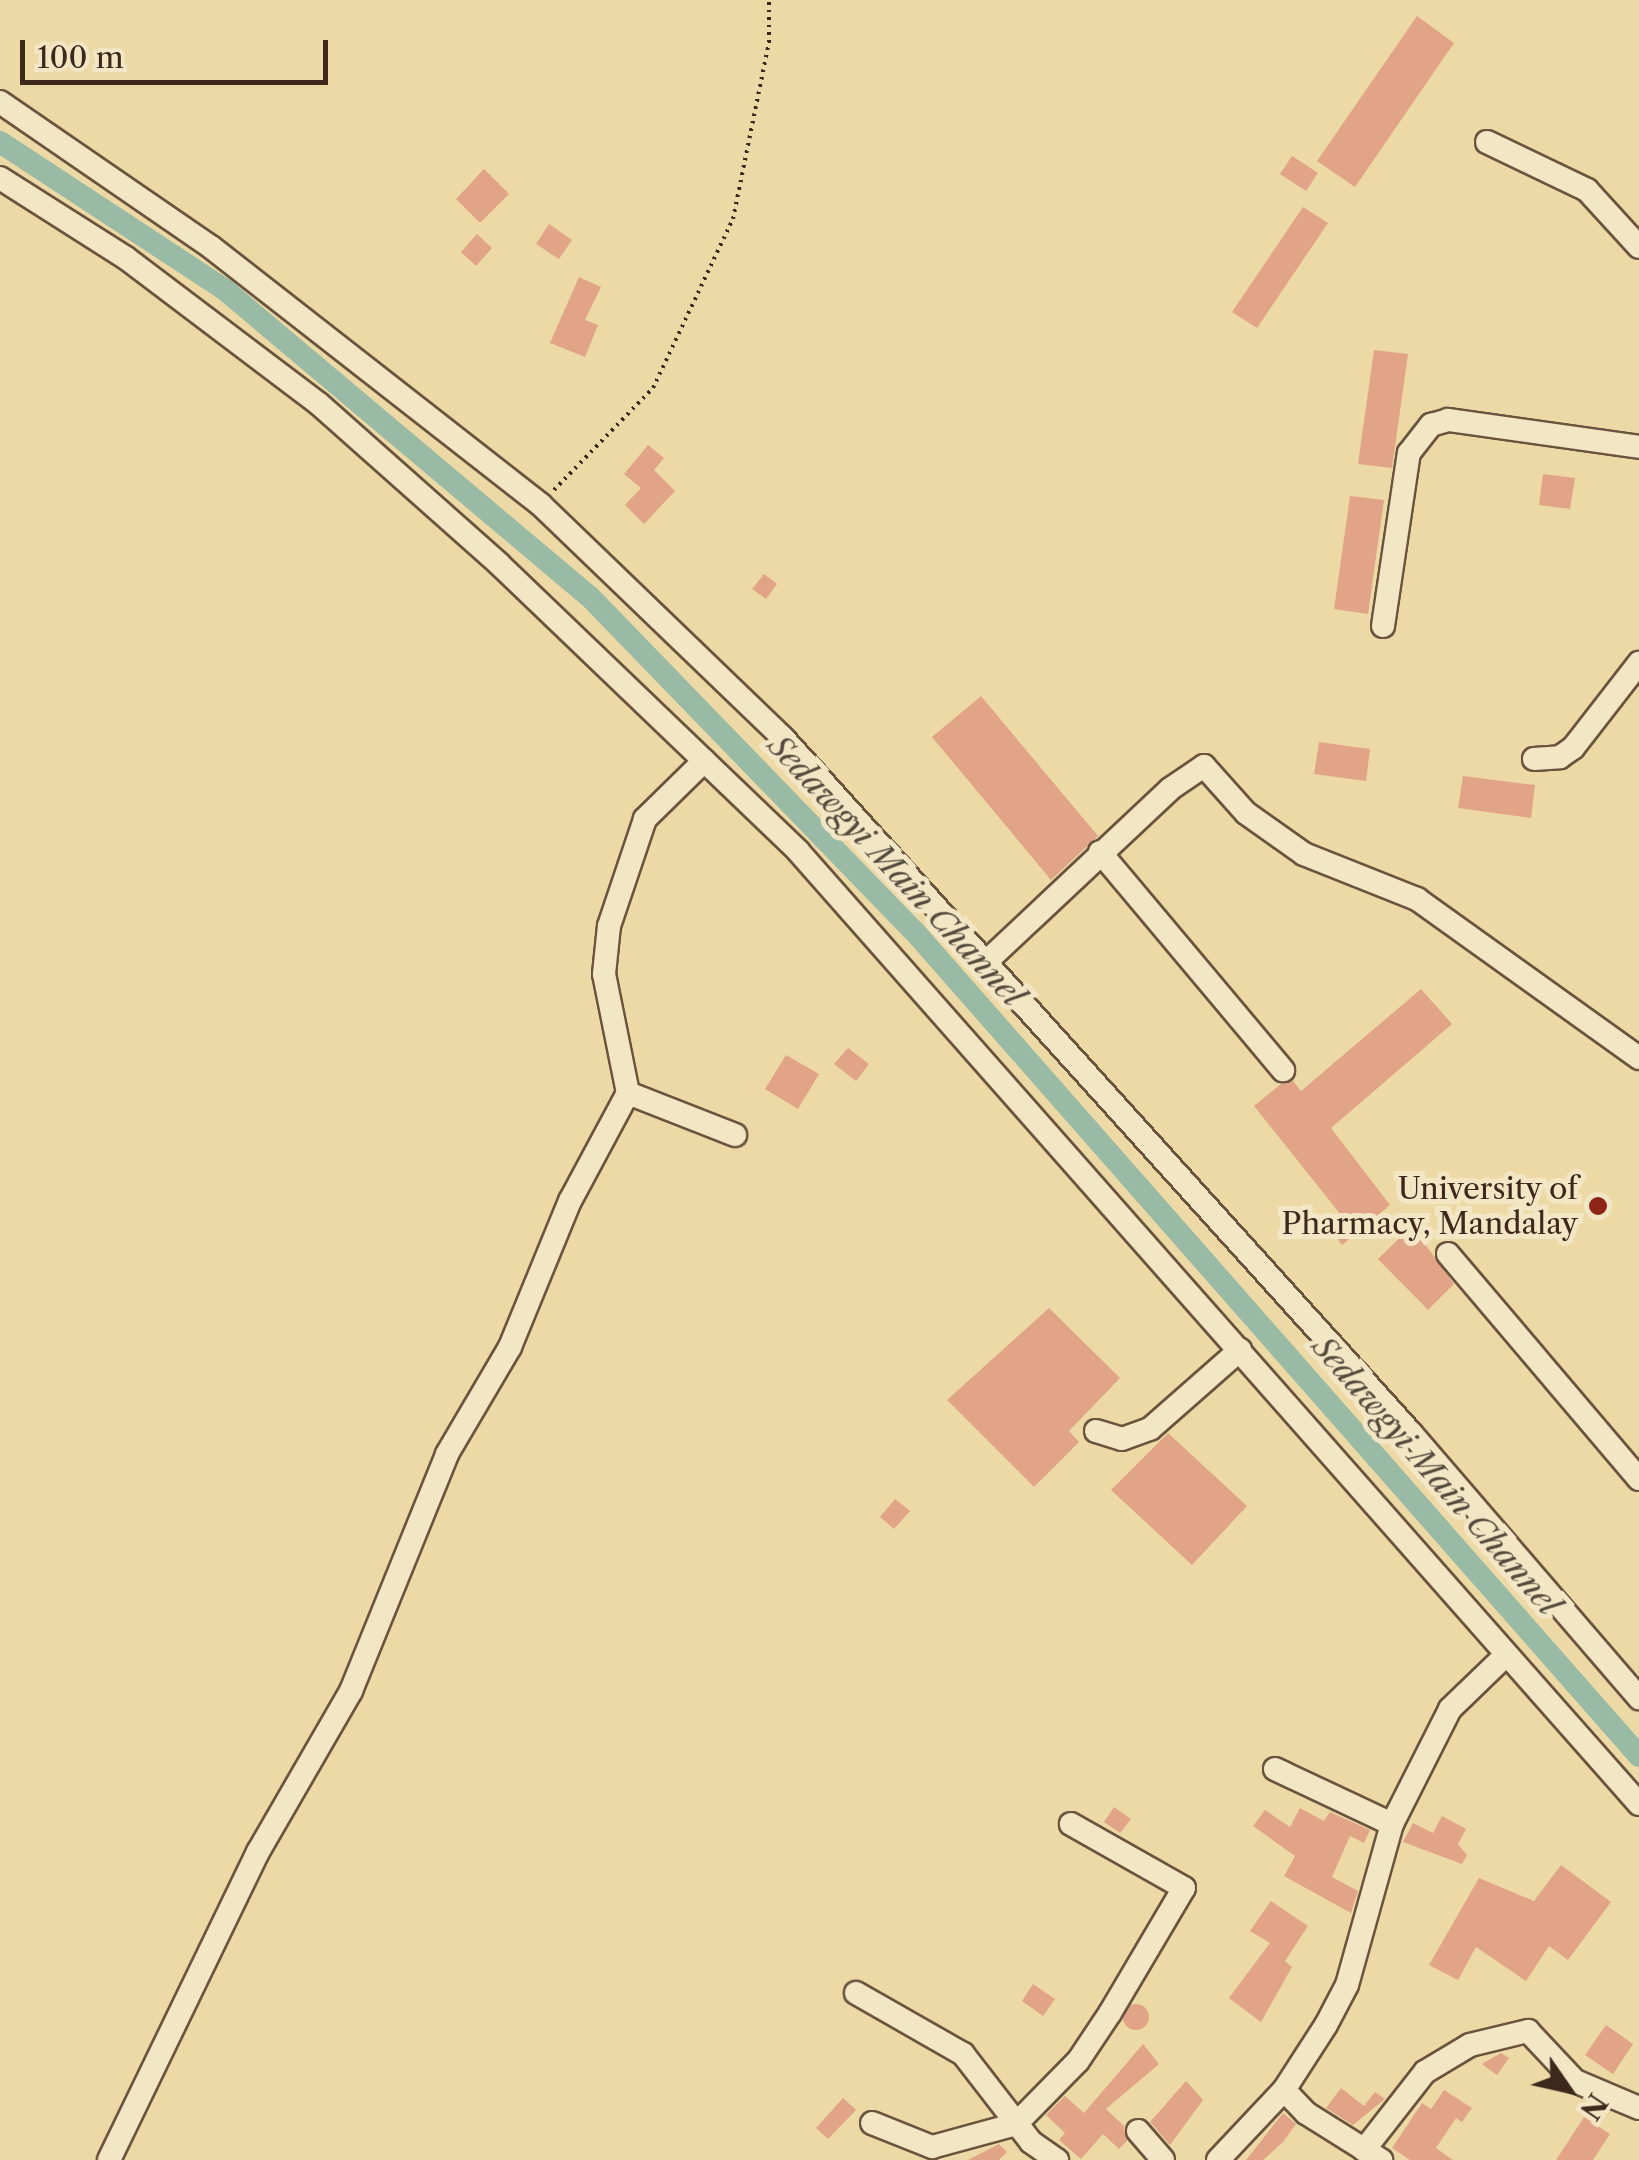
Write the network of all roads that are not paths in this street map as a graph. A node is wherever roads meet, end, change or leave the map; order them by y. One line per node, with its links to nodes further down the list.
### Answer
1 (0, 102): 11 (street)
2 (1487, 142): 4 (street)
3 (0, 178): 9 (street)
4 (1639, 247)
5 (1639, 447): 6 (street)
6 (1383, 626)
7 (1639, 662): 8 (street)
8 (1534, 759)
9 (704, 760): 14 (street); 17 (street)
10 (1100, 852): 11 (street); 12 (street); 13 (street)
11 (985, 963): 21 (street)
12 (1639, 1058)
13 (1283, 1070)
14 (628, 1093): 15 (street); 33 (street)
15 (734, 1135)
16 (1448, 1254): 19 (street)
17 (1240, 1350): 18 (street); 20 (street)
18 (1096, 1431)
19 (1639, 1479)
20 (1506, 1655): 23 (street); 25 (street)
21 (1639, 1698)
22 (1275, 1769): 25 (street)
23 (1639, 1804)
24 (1071, 1824): 30 (street)
25 (1392, 1824): 27 (street)
26 (856, 1993): 30 (street)
27 (1284, 2090): 32 (street); 36 (street)
28 (1639, 2108): 32 (street)
29 (872, 2123): 30 (street)
30 (1016, 2124): 34 (street)
31 (1138, 2130): 35 (street)
32 (1372, 2155)
33 (109, 2160)
34 (1057, 2160)
35 (1163, 2160)
36 (1218, 2160)

